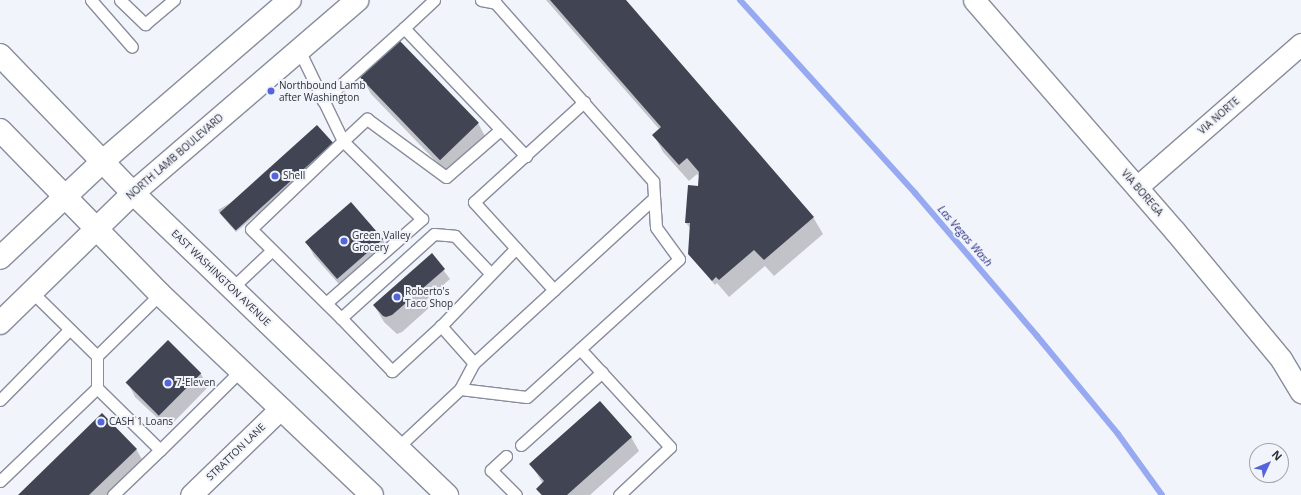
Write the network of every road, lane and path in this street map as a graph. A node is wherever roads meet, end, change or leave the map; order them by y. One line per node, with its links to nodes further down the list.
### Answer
1 (91, 0): 12 (lane)
2 (120, 0): 3 (lane)
3 (174, 0)
4 (290, 0): 21 (main road)
5 (357, 0): 13 (main road, NORTH LAMB BOULEVARD)
6 (434, 0): 10 (lane)
7 (481, 0): 9 (lane)
8 (974, 0): 22 (street, VIA BOREGA)
9 (494, 2): 16 (lane)
10 (404, 28): 15 (lane); 18 (lane)
11 (1301, 44): 22 (street, VIA NORTE)
12 (132, 48)
13 (299, 50): 15 (lane); 23 (main road, NORTH LAMB BOULEVARD)
14 (0, 55): 21 (main road, EAST WASHINGTON AVENUE)
15 (324, 101): 19 (lane)
16 (584, 102): 20 (lane); 25 (lane)
17 (0, 130): 24 (main road)
18 (500, 130): 19 (lane); 20 (lane)
19 (343, 142): 28 (lane); 35 (lane)
20 (526, 156): 27 (lane)
21 (102, 162): 23 (main road, EAST WASHINGTON AVENUE); 24 (main road)
22 (1137, 187): 47 (street, VIA BOREGA)
23 (133, 193): 26 (main road, NORTH LAMB BOULEVARD); 31 (main road, EAST WASHINGTON AVENUE)
24 (64, 196): 26 (main road); 29 (main road)
25 (654, 198): 32 (lane); 40 (lane)
26 (96, 229): 33 (main road, NORTH LAMB BOULEVARD); 34 (main road)
27 (516, 248): 30 (lane); 32 (lane)
28 (272, 250): 31 (lane); 35 (lane)
29 (0, 258)
30 (491, 274): 36 (lane); 38 (lane)
31 (232, 288): 51 (main road, EAST WASHINGTON AVENUE)
32 (554, 290): 42 (lane)
33 (33, 292): 37 (main road, NORTH LAMB BOULEVARD); 39 (lane)
34 (160, 294): 41 (lane); 43 (main road)
35 (326, 303): 36 (lane)
36 (341, 318): 38 (lane)
37 (0, 323)
38 (441, 326): 42 (lane)
39 (69, 330): 41 (lane); 48 (lane)
40 (580, 349): 44 (lane); 46 (lane)
41 (97, 356): 45 (lane)
42 (474, 363): 46 (lane)
43 (241, 370): 49 (main road); 52 (lane)
44 (602, 372): 50 (lane); 60 (lane)
45 (97, 388): 52 (lane); 54 (lane)
46 (460, 389): 51 (lane)
47 (1301, 392)
48 (0, 400)
49 (280, 408): 56 (street, STRATTON LANE); 57 (main road)
50 (521, 445)
51 (398, 447): 58 (main road, EAST WASHINGTON AVENUE)
52 (160, 450): 55 (lane)
53 (506, 456): 59 (lane)
54 (0, 481)
55 (113, 495)
56 (191, 495)
57 (372, 495)
58 (447, 495)
59 (516, 495)
60 (619, 495)

